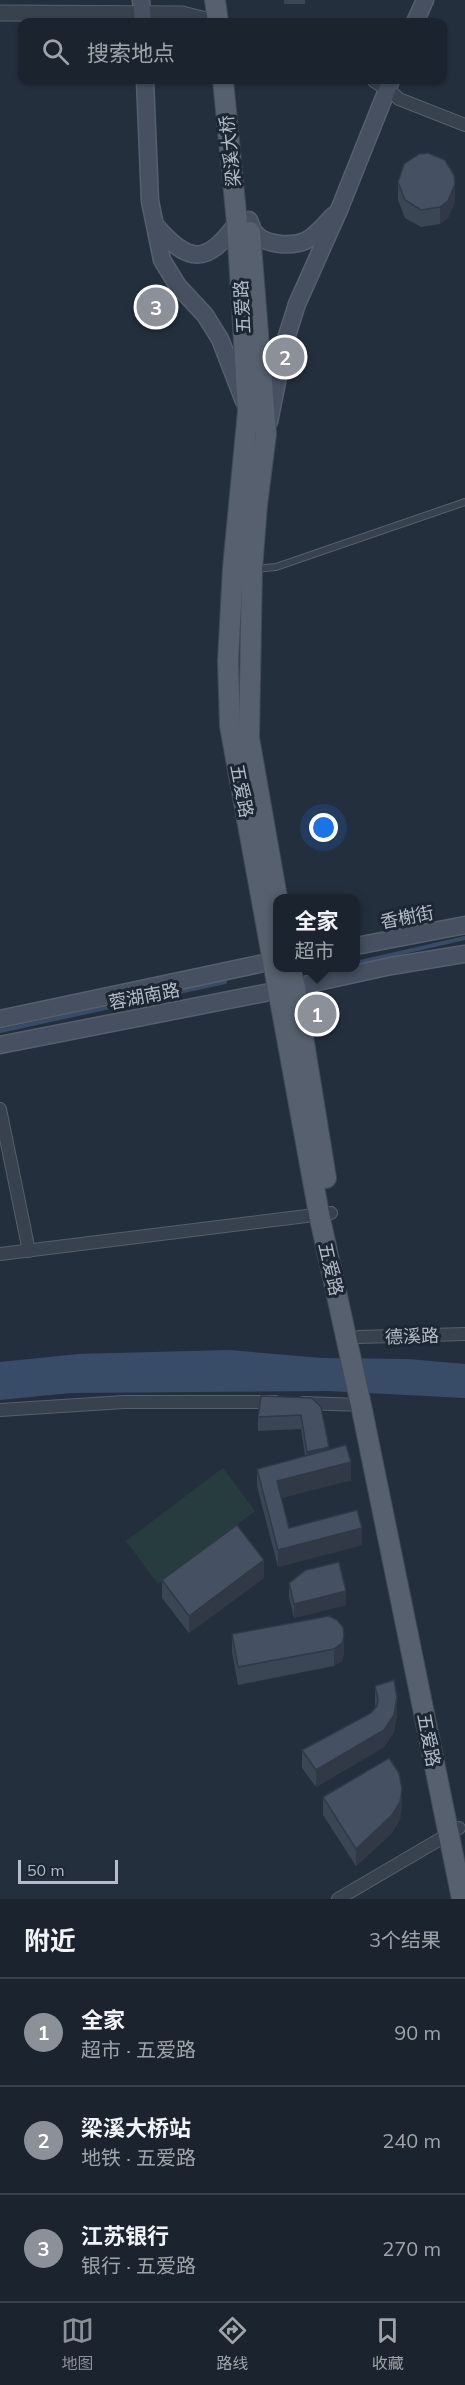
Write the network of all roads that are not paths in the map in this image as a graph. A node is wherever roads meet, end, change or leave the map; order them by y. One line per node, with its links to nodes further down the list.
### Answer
1 (215, 0): 7 (main road)
2 (229, 0): 8 (main road)
3 (425, 0): 9 (main road)
4 (142, 12): 5 (street); 6 (street)
5 (0, 13)
6 (199, 18)
7 (216, 18)
8 (231, 18)
9 (417, 18)
10 (145, 84): 18 (main road)
11 (224, 84): 17 (main road, 梁溪大桥)
12 (236, 84): 17 (main road, 梁溪大桥)
13 (383, 84): 16 (main road)
14 (386, 84): 15 (street)
15 (465, 125)
16 (339, 210): 17 (main road); 20 (main road)
17 (243, 221): 18 (main road); 19 (main road, 五爱路); 20 (main road, 五爱路)
18 (154, 223): 19 (main road)
19 (248, 411): 25 (main road, 五爱路)
20 (266, 434): 22 (main road, 五爱路)
21 (465, 502): 22 (lane)
22 (252, 570): 23 (main road, 五爱路)
23 (276, 894)
24 (465, 925): 26 (main road, 香榭街)
25 (273, 930)
26 (360, 945)
27 (465, 954): 30 (main road, 蓉湖南路)
28 (273, 964): 31 (main road, 蓉湖南路)
29 (282, 972): 30 (main road, 五爱路)
30 (286, 988): 32 (main road, 蓉湖南路); 34 (main road, 五爱路)
31 (0, 1019)
32 (0, 1045)
33 (0, 1108): 35 (street)
34 (325, 1213): 35 (street); 38 (main road, 五爱路)
35 (29, 1251): 36 (street)
36 (0, 1254)
37 (465, 1334): 38 (street, 德溪路)
38 (357, 1347): 39 (main road, 五爱路)
39 (367, 1405): 40 (street); 41 (main road, 五爱路)
40 (0, 1410)
41 (454, 1831): 42 (main road, 五爱路); 43 (street); 44 (main road, 五爱路)
42 (465, 1848)
43 (338, 1899)
44 (462, 1899)

